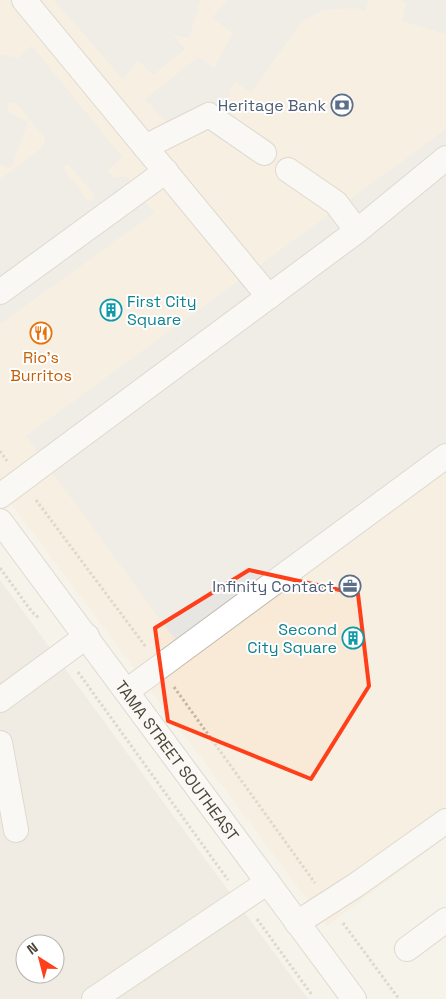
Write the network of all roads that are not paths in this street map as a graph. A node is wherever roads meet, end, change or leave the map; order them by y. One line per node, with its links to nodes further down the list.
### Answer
1 (24, 0): 2 (street)
2 (145, 147): 3 (street); 6 (street)
3 (264, 153)
4 (446, 158): 7 (street)
5 (288, 170): 7 (street)
6 (166, 171): 8 (street); 9 (street)
7 (357, 231): 9 (street)
8 (0, 292)
9 (269, 297): 11 (street)
10 (446, 456): 14 (street)
11 (0, 496)
12 (0, 521): 13 (street, TAMA STREET SOUTHEAST)
13 (87, 636): 14 (street, TAMA STREET SOUTHEAST); 15 (street)
14 (127, 691): 19 (street, TAMA STREET SOUTHEAST)
15 (0, 700)
16 (0, 743): 18 (street)
17 (446, 821): 21 (street)
18 (16, 830)
19 (268, 882): 21 (street, TAMA STREET SOUTHEAST); 23 (street)
20 (446, 920): 22 (street)
21 (298, 923): 24 (street, TAMA STREET SOUTHEAST)
22 (407, 949)
23 (94, 999)
24 (354, 999)

